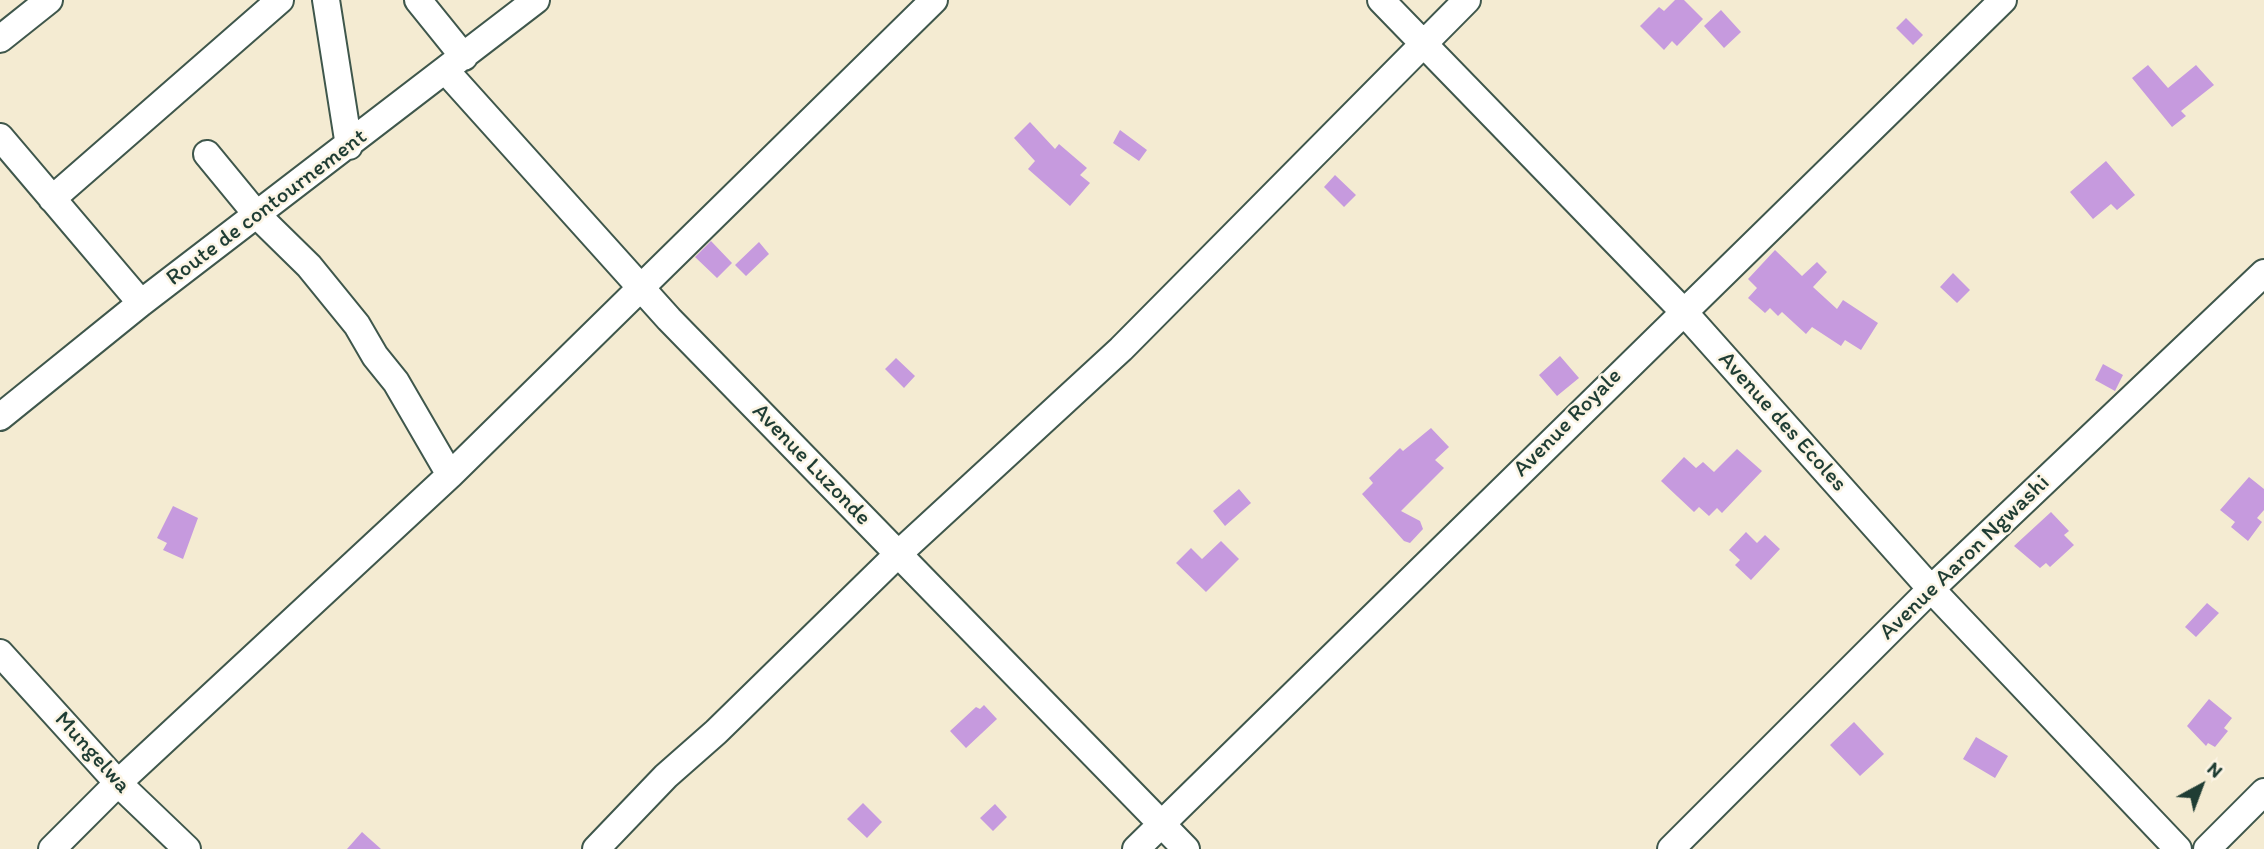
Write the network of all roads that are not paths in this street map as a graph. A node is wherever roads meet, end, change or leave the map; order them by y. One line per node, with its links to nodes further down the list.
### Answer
1 (49, 0): 10 (street)
2 (280, 0): 16 (street)
3 (326, 0): 14 (street)
4 (418, 0): 12 (street, Avenue Luzonde)
5 (536, 0): 12 (street, Route de contournement)
6 (934, 0): 19 (street)
7 (1381, 0): 11 (street, Avenue des Ecoles)
8 (1467, 0): 11 (street)
9 (2003, 0): 21 (street, Avenue Royale)
10 (0, 40)
11 (1423, 43): 21 (street, Avenue des Ecoles); 24 (street)
12 (455, 64): 14 (street, Route de contournement); 19 (street, Avenue Luzonde)
13 (0, 137): 16 (street)
14 (349, 146): 17 (street, Route de contournement)
15 (207, 154): 17 (street)
16 (52, 199): 20 (street)
17 (258, 216): 20 (street, Route de contournement); 23 (street)
18 (2264, 273): 25 (street, Avenue Aaron Ngwashi)
19 (640, 287): 23 (street); 24 (street, Avenue Luzonde)
20 (141, 303): 22 (street, Route de contournement)
21 (1683, 311): 25 (street, Avenue des Ecoles); 29 (street, Avenue Royale)
22 (0, 417)
23 (450, 475): 27 (street)
24 (898, 554): 29 (street, Avenue Luzonde); 32 (street)
25 (1931, 589): 35 (street, Avenue Aaron Ngwashi); 36 (street, Avenue des Ecoles)
26 (0, 653): 27 (street, Mungelwa)
27 (118, 783): 30 (street); 31 (street, Mungelwa)
28 (2264, 792): 37 (street)
29 (1162, 824): 33 (street, Avenue Royale); 34 (street, Avenue Luzonde)
30 (52, 849)
31 (187, 849)
32 (596, 849)
33 (1136, 849)
34 (1186, 849)
35 (1671, 849)
36 (2178, 849)
37 (2207, 849)

